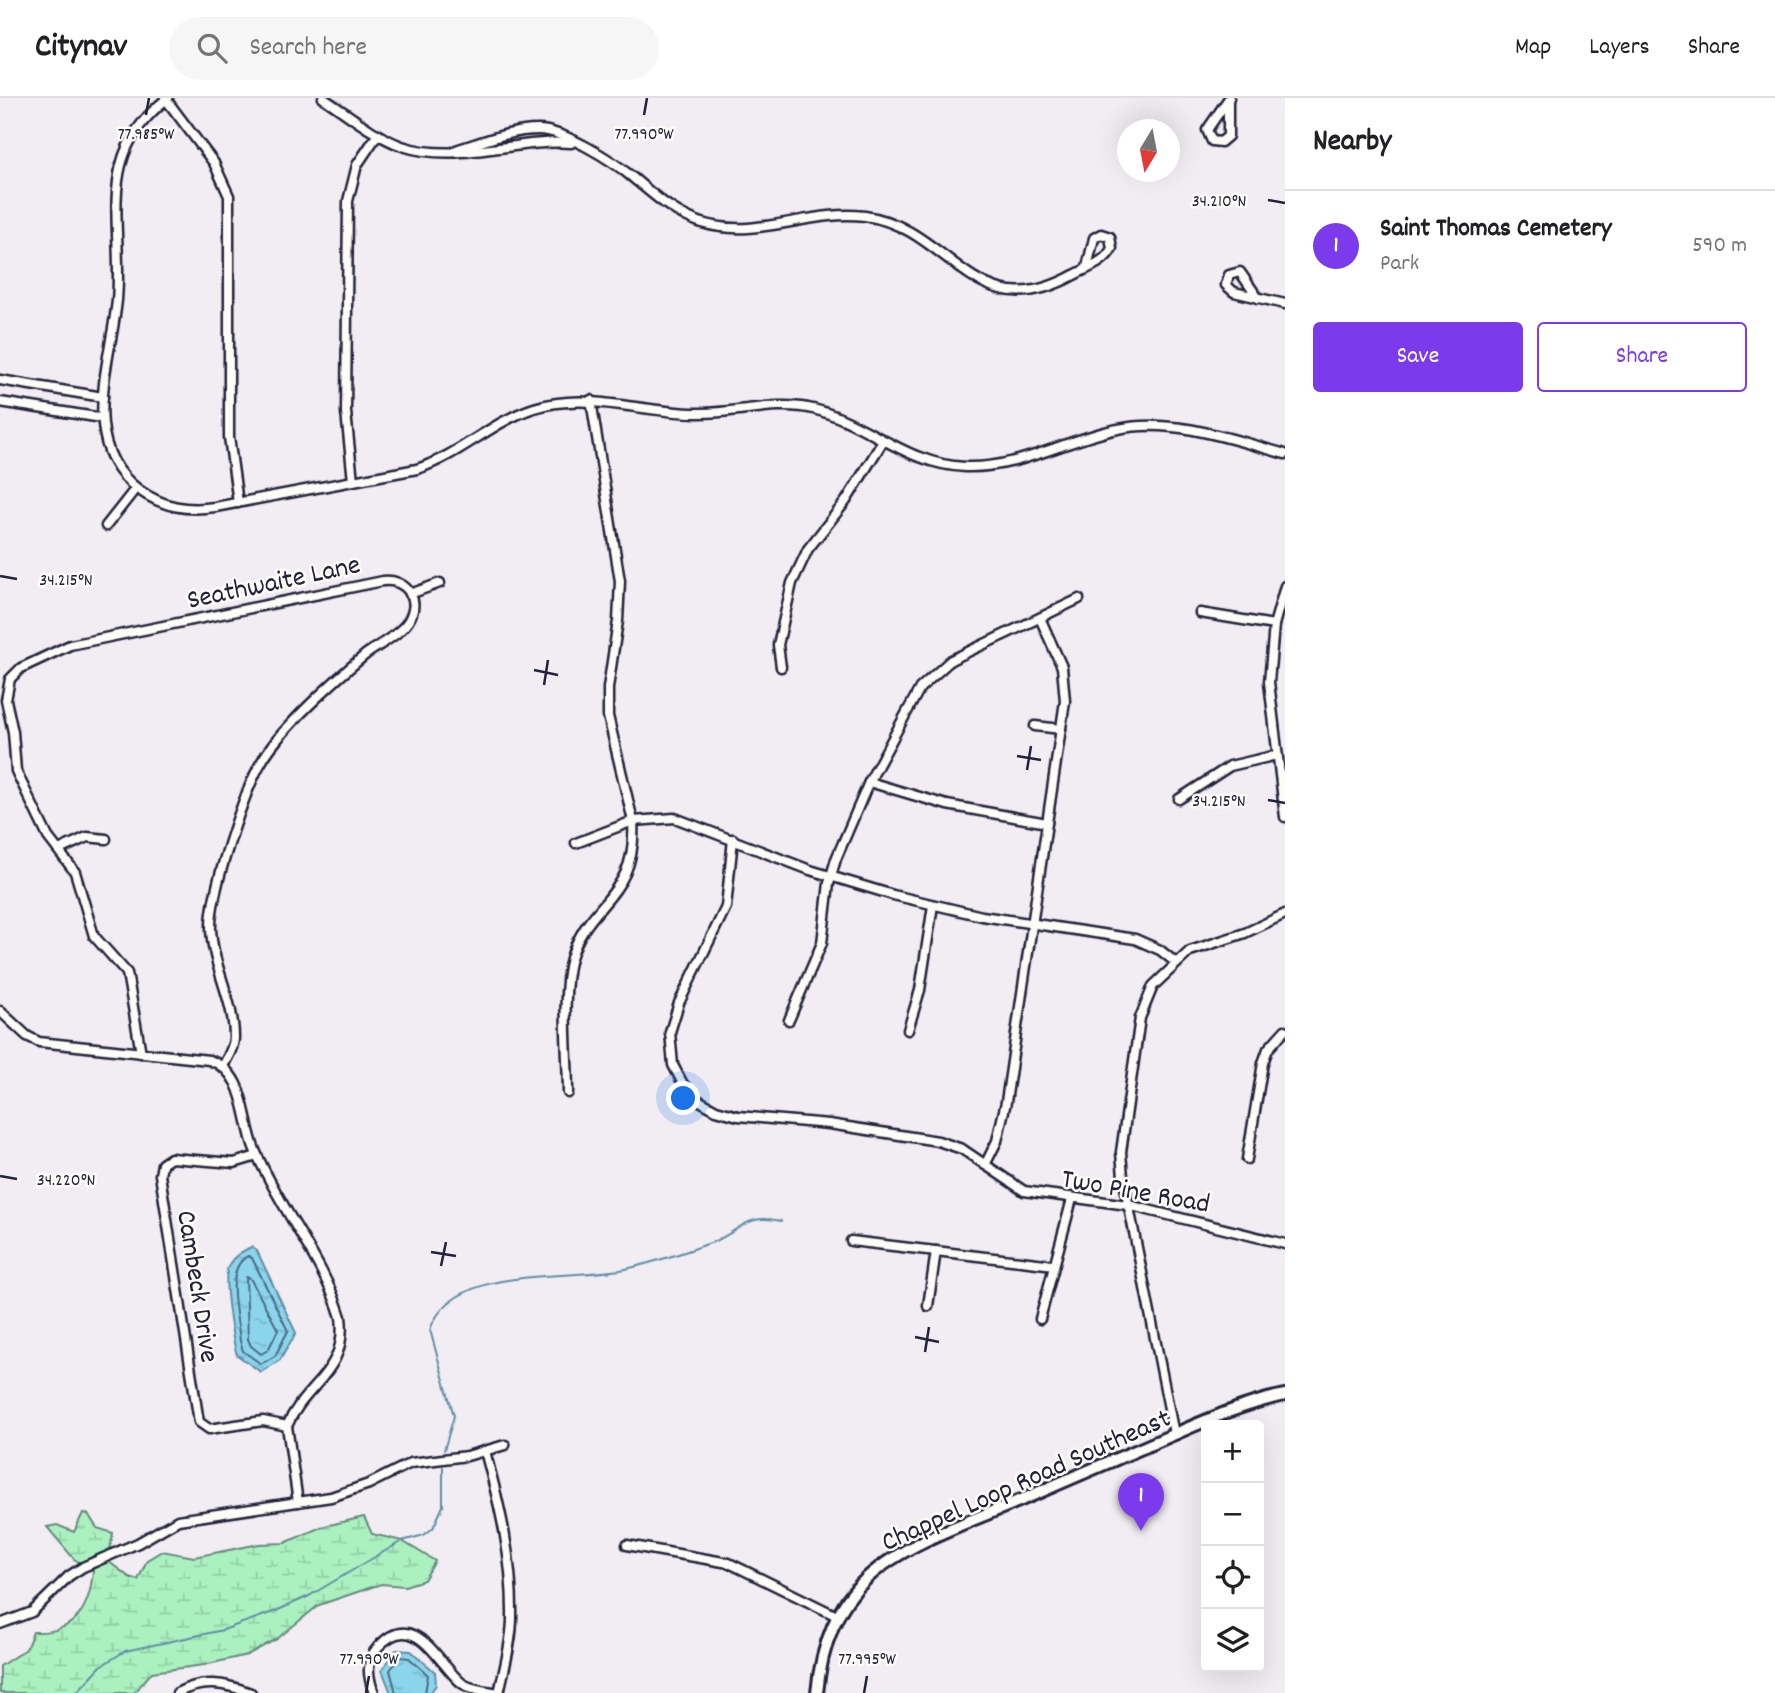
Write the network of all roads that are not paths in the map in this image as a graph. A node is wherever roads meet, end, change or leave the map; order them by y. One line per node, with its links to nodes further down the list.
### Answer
1 (167, 98): 11 (street); 19 (street)
2 (323, 98): 4 (street)
3 (1228, 99): 3 (street)
4 (378, 134): 6 (street); 17 (street)
5 (577, 144): 6 (street); 6 (street); 7 (street)
6 (456, 150)
7 (1087, 267)
8 (1258, 298): 9 (street)
9 (1285, 304)
10 (0, 380): 11 (street)
11 (103, 397): 14 (street)
12 (591, 400): 15 (street); 17 (street); 35 (street)
13 (0, 402): 14 (street)
14 (102, 418): 18 (street)
15 (883, 442): 16 (street); 28 (street)
16 (1285, 454)
17 (353, 481): 19 (street)
18 (136, 488): 19 (street); 20 (street)
19 (238, 503)
20 (106, 526)
21 (440, 583): 23 (street)
22 (1285, 586): 27 (street)
23 (410, 594): 40 (street, Seathwaite Lane); 51 (street)
24 (1079, 599): 26 (street)
25 (1200, 613): 27 (street)
26 (1040, 618): 30 (street); 32 (street)
27 (1275, 625): 31 (street)
28 (780, 667)
29 (1035, 726): 30 (street)
30 (1061, 729): 36 (street)
31 (1277, 755): 33 (street); 34 (street)
32 (869, 782): 36 (street); 41 (street)
33 (1179, 799)
34 (1285, 817)
35 (633, 821): 38 (street); 39 (street); 52 (street)
36 (1047, 823): 44 (street)
37 (106, 839): 40 (street)
38 (733, 839): 41 (street); 55 (street, Two Pine Road)
39 (576, 843)
40 (59, 850): 50 (street, Seathwaite Lane)
41 (831, 877): 42 (street); 47 (street)
42 (933, 905): 44 (street); 48 (street)
43 (1285, 914): 45 (street)
44 (1032, 924): 45 (street); 55 (street)
45 (1175, 962): 57 (street)
46 (0, 1011): 50 (street)
47 (789, 1020)
48 (908, 1030)
49 (1285, 1030): 54 (street)
50 (141, 1053): 51 (street)
51 (223, 1066): 53 (street)
52 (568, 1093)
53 (257, 1156): 65 (street); 65 (street, Cambeck Drive)
54 (1247, 1159)
55 (985, 1165): 56 (street, Two Pine Road)
56 (1072, 1199): 57 (street, Two Pine Road); 61 (street)
57 (1128, 1205): 59 (street, Two Pine Road); 66 (street)
58 (850, 1241): 60 (street)
59 (1285, 1244)
60 (936, 1251): 61 (street); 62 (street)
61 (1054, 1265): 63 (street)
62 (928, 1306)
63 (1040, 1319)
64 (1285, 1395): 66 (street, Chappel Loop Road Southeast)
65 (287, 1426): 69 (street)
66 (1174, 1434): 71 (street, Chappel Loop Road Southeast)
67 (505, 1445): 68 (street)
68 (485, 1451): 69 (street); 76 (street)
69 (298, 1502): 72 (street)
70 (627, 1545): 71 (street)
71 (837, 1616): 77 (street, Chappel Loop Road Southeast)
72 (0, 1624)
73 (177, 1693): 74 (street)
74 (251, 1693)
75 (374, 1693): 76 (street)
76 (499, 1693)
77 (817, 1693)

